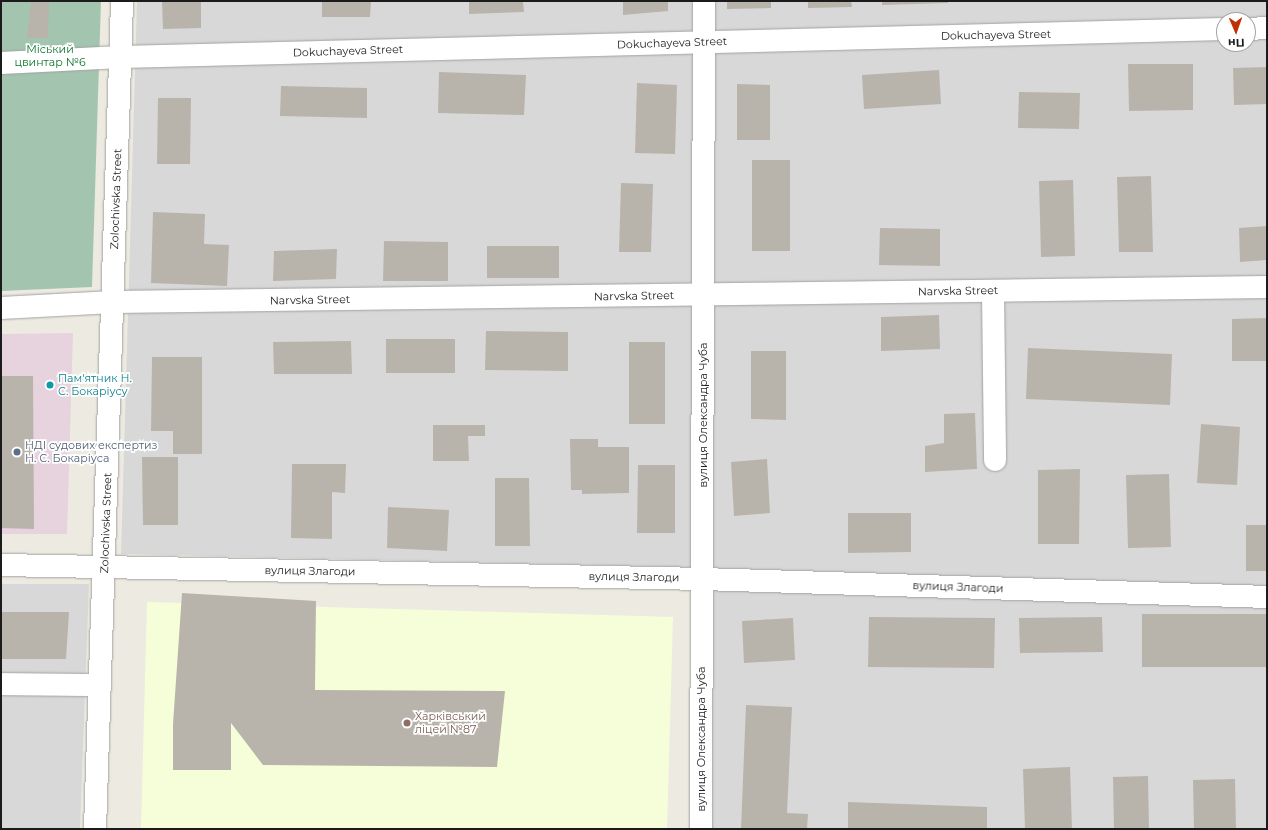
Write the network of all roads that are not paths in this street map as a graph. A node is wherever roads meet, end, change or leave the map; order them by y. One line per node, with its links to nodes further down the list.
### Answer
1 (122, 1): 7 (street, Zolochivska Street)
2 (704, 1): 6 (street, вулиця Олександра Чуба)
3 (1267, 28): 5 (street)
4 (1216, 29): 6 (street, Dokuchayeva Street)
5 (1256, 29)
6 (704, 42): 7 (street, Dokuchayeva Street); 11 (street, вулиця Олександра Чуба)
7 (120, 57): 8 (street, Dokuchayeva Street); 12 (street, Zolochivska Street)
8 (1, 63)
9 (1267, 286): 10 (street, Narvska Street)
10 (993, 291): 11 (street, Narvska Street); 14 (street)
11 (703, 295): 12 (street, Narvska Street); 17 (street, вулиця Олександра Чуба)
12 (113, 302): 13 (street, Narvska Street); 16 (street, Zolochivska Street)
13 (1, 308)
14 (995, 460)
15 (1, 565): 16 (street, вулиця Злагоди)
16 (104, 566): 17 (street, вулиця Злагоди); 20 (street, Zolochivska Street)
17 (702, 579): 18 (street, вулиця Злагоди); 22 (street, вулиця Олександра Чуба)
18 (1267, 597)
19 (1, 684): 20 (street)
20 (100, 685): 21 (street, Zolochivska Street)
21 (95, 829)
22 (701, 829)

